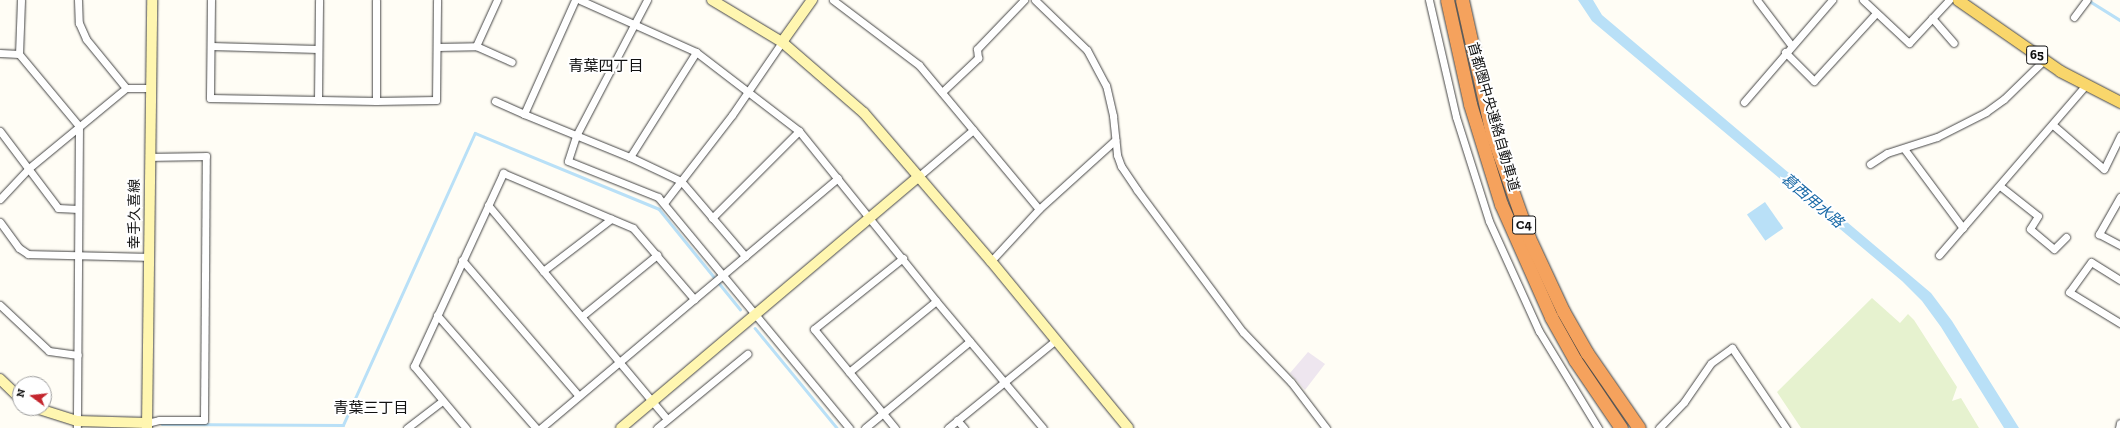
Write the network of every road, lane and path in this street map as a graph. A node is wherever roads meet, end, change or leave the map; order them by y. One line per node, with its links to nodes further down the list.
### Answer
1 (21, 0): 40 (street)
2 (78, 0): 44 (street)
3 (152, 0): 45 (street, 幸手久喜線)
4 (211, 0): 33 (street)
5 (319, 0): 36 (street)
6 (376, 0): 49 (street)
7 (437, 0): 34 (street)
8 (497, 0): 35 (street)
9 (575, 0): 53 (street)
10 (580, 0): 29 (street)
11 (648, 0): 29 (street)
12 (712, 0): 30 (street)
13 (812, 0): 30 (street)
14 (833, 0): 47 (street)
15 (1024, 0): 47 (street)
16 (1035, 0): 61 (street)
17 (1429, 0): 135 (street)
18 (1447, 0): 136 (highway, 首都圏中央連絡自動車道 / C4)
19 (1462, 0): 137 (highway, 首都圏中央連絡自動車道 / C4)
20 (1757, 0): 32 (street)
21 (1832, 0): 32 (street)
22 (1863, 0): 26 (street)
23 (1949, 0): 28 (street)
24 (1958, 0): 41 (main road, 65)
25 (2087, 0): 27 (street)
26 (1876, 13): 28 (street); 38 (street)
27 (2074, 17)
28 (1932, 18): 31 (street)
29 (636, 25): 37 (street); 59 (street)
30 (782, 42): 46 (street); 67 (street)
31 (1954, 43)
32 (1791, 45): 38 (street)
33 (211, 46): 36 (street); 48 (street)
34 (437, 46): 35 (street); 49 (street)
35 (476, 46): 42 (street)
36 (318, 49): 48 (street)
37 (696, 52): 46 (street); 64 (street)
38 (1785, 52): 51 (street)
39 (0, 53): 40 (street)
40 (19, 54): 55 (street)
41 (2044, 60): 43 (main road, 65); 62 (street)
42 (512, 62)
43 (2085, 86): 52 (main road, 65); 54 (street)
44 (126, 88): 45 (street); 55 (street)
45 (151, 88): 63 (street, 幸手久喜線)
46 (748, 91): 58 (street); 69 (street)
47 (942, 92): 56 (street)
48 (318, 100): 49 (street)
49 (376, 101)
50 (495, 101): 53 (street)
51 (1744, 102)
52 (2120, 102)
53 (524, 114): 59 (street)
54 (2052, 125): 60 (street); 70 (street)
55 (79, 126): 66 (street); 75 (street)
56 (973, 130): 67 (street); 76 (street)
57 (0, 131): 66 (street)
58 (799, 131): 68 (street); 78 (street)
59 (576, 136): 64 (street); 73 (street)
60 (2120, 136)
61 (1115, 140): 76 (street); 134 (street)
62 (1905, 150): 65 (street); 81 (street)
63 (149, 157): 88 (street, 幸手久喜線); 120 (street)
64 (630, 157): 69 (street)
65 (1870, 164)
66 (29, 168): 72 (street); 75 (street)
67 (918, 176): 77 (street); 91 (street)
68 (838, 178): 77 (street); 86 (street)
69 (681, 181): 73 (street); 78 (street)
70 (2000, 186): 81 (street); 82 (street)
71 (2120, 197): 83 (street)
72 (0, 199)
73 (664, 203): 93 (street)
74 (488, 205): 79 (street); 90 (street); 92 (street)
75 (78, 209): 87 (street)
76 (1039, 209): 91 (street)
77 (870, 217): 89 (street); 98 (street)
78 (712, 218): 86 (street)
79 (611, 219): 84 (street); 92 (street)
80 (0, 222): 87 (street)
81 (1963, 228): 85 (street)
82 (2066, 238)
83 (2120, 245)
84 (657, 255): 95 (street); 100 (street)
85 (1939, 255)
86 (745, 256): 93 (street)
87 (78, 257): 88 (street); 105 (street)
88 (148, 257): 120 (street, 幸手久喜線)
89 (903, 258): 96 (street); 107 (street)
90 (462, 260): 99 (street); 111 (street)
91 (991, 261): 102 (street)
92 (543, 271): 100 (street)
93 (723, 276): 95 (street); 98 (street)
94 (2120, 280): 101 (street)
95 (694, 299): 106 (street)
96 (936, 301): 103 (street); 107 (street)
97 (0, 305): 105 (street)
98 (755, 314): 113 (street); 127 (street)
99 (437, 315): 112 (street); 123 (street)
100 (582, 316): 106 (street)
101 (2120, 323)
102 (1056, 340): 109 (street); 133 (street)
103 (970, 341): 109 (street); 114 (street)
104 (747, 354): 116 (street)
105 (78, 355): 119 (street)
106 (619, 361): 111 (street); 113 (street)
107 (849, 372): 114 (street)
108 (0, 380): 110 (street)
109 (1005, 381): 117 (street); 132 (street)
110 (12, 391)
111 (578, 396): 124 (street)
112 (442, 401): 121 (street); 122 (street)
113 (653, 402): 116 (street); 125 (street)
114 (884, 413): 128 (street); 129 (street)
115 (52, 415): 119 (street)
116 (667, 419): 126 (street)
117 (957, 420): 130 (street); 131 (street)
118 (2120, 423): 140 (street)
119 (77, 425): 120 (street)
120 (147, 425)
121 (407, 428)
122 (466, 428)
123 (536, 428)
124 (541, 428)
125 (621, 428)
126 (657, 428)
127 (849, 428)
128 (865, 428)
129 (895, 428)
130 (948, 428)
131 (964, 428)
132 (1043, 428)
133 (1128, 428)
134 (1326, 428)
135 (1598, 428)
136 (1620, 428)
137 (1639, 428)
138 (1659, 428): 139 (street)
139 (1786, 428)
140 (2119, 428)

